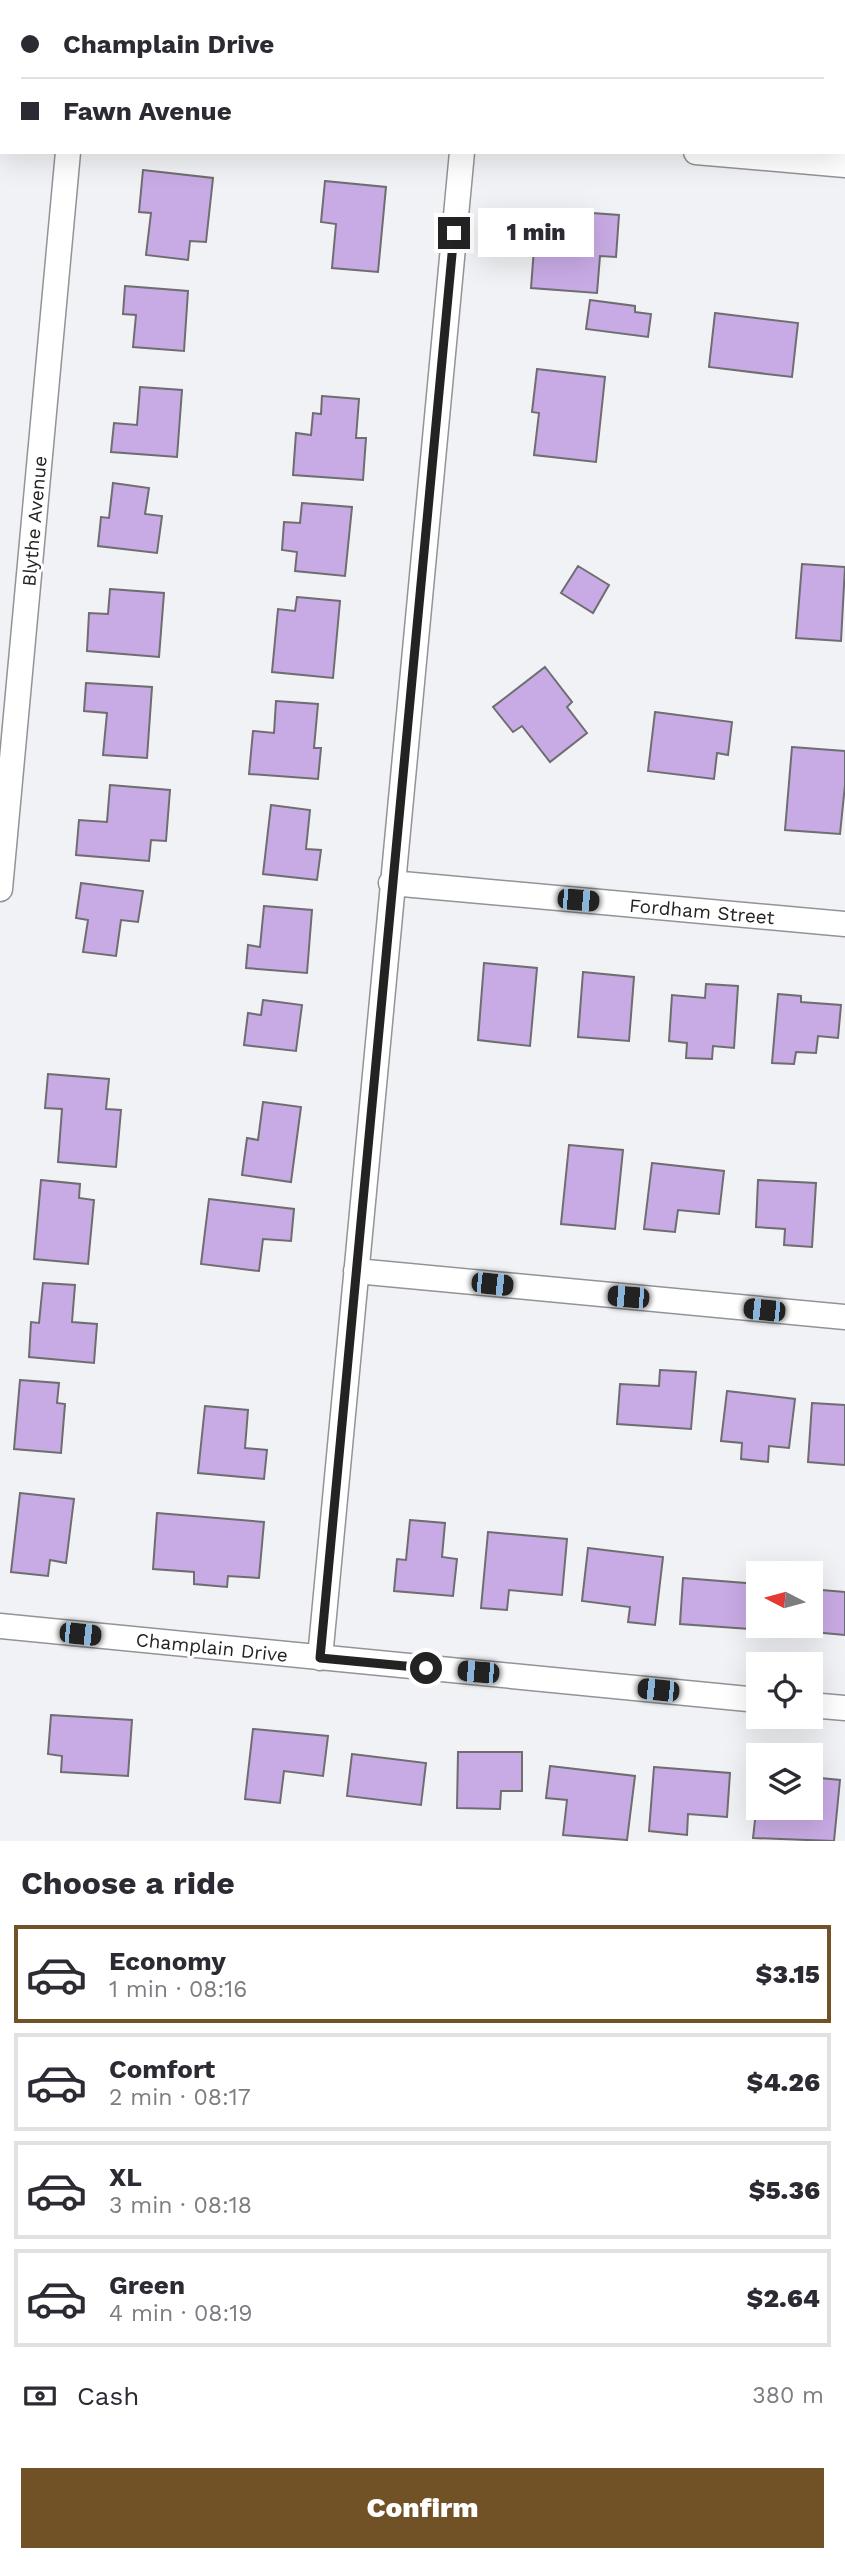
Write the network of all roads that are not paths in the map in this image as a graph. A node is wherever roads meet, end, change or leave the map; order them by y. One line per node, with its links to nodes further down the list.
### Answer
1 (68, 154): 6 (street, Blythe Avenue)
2 (462, 154): 5 (street)
3 (719, 154): 4 (street)
4 (845, 165)
5 (391, 883): 7 (street, Fordham Street); 8 (street)
6 (0, 889)
7 (845, 924)
8 (356, 1271): 9 (street); 11 (street)
9 (845, 1317)
10 (0, 1626): 11 (street, Champlain Drive)
11 (320, 1658): 12 (street, Champlain Drive)
12 (746, 1699)
13 (823, 1706): 14 (street)
14 (845, 1708)

